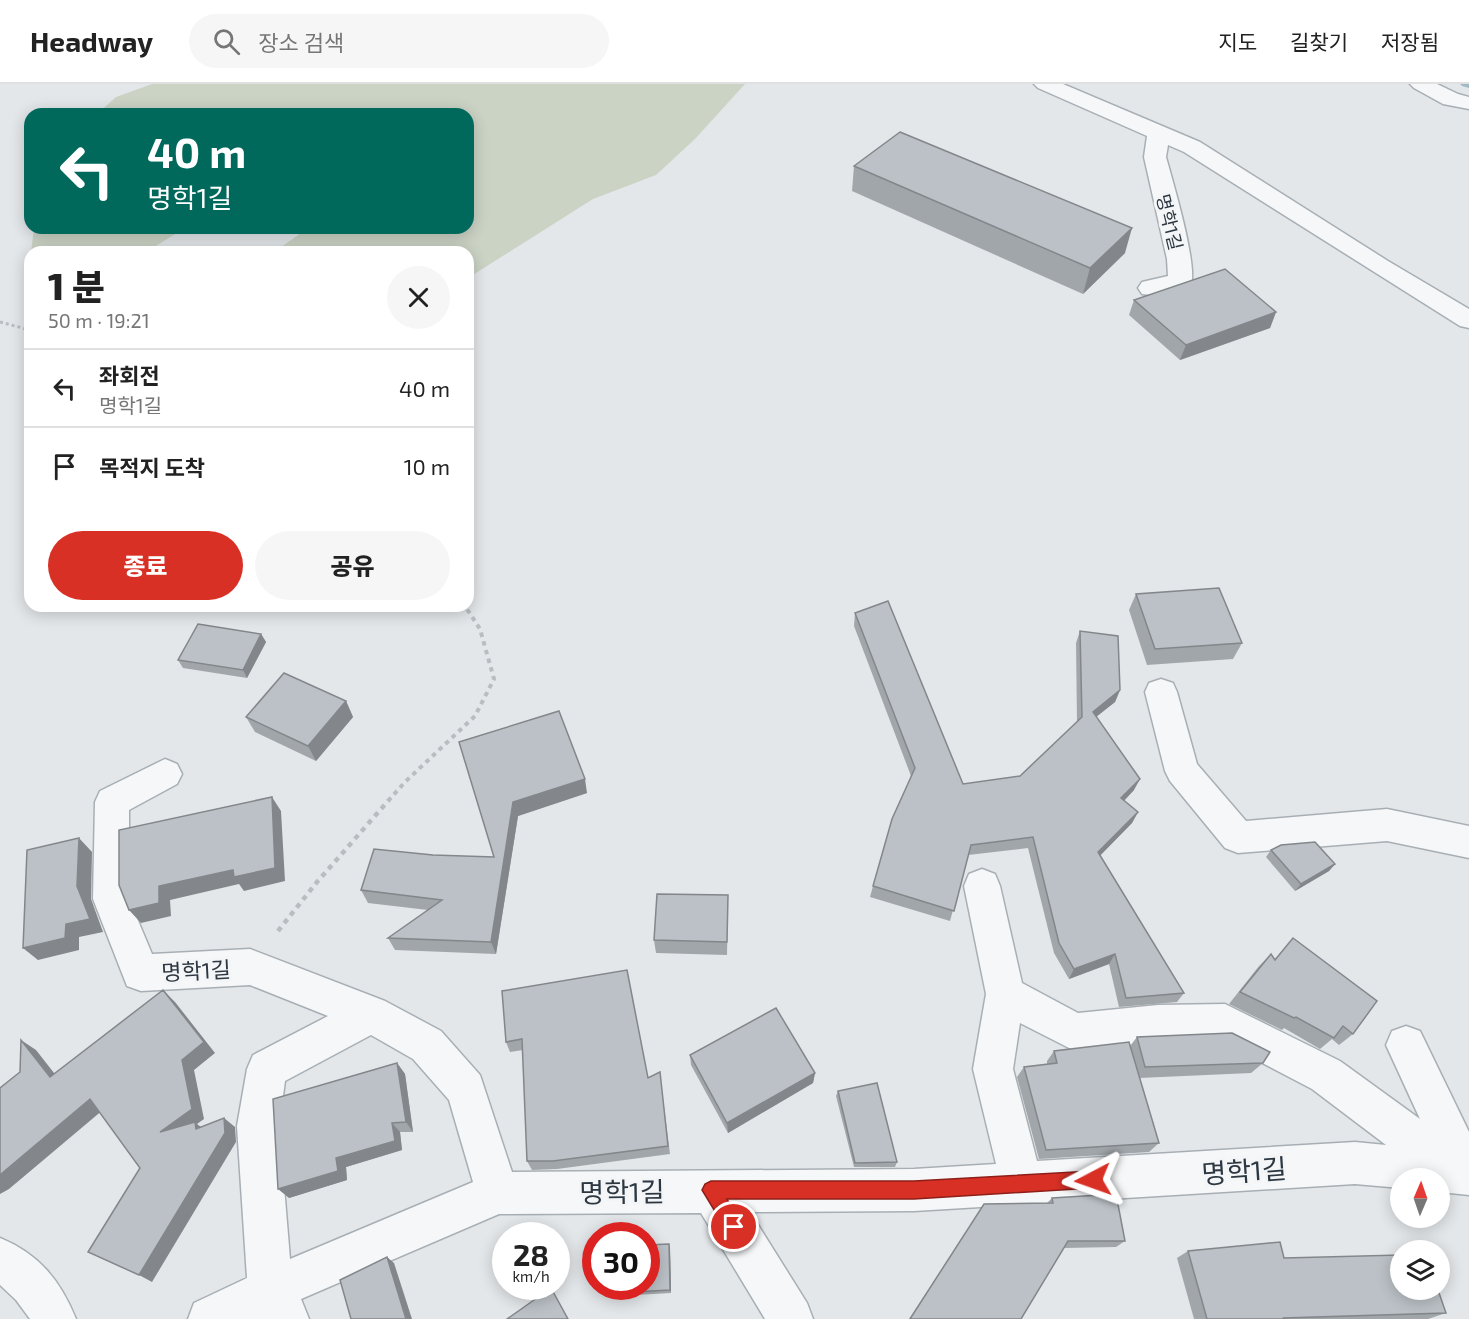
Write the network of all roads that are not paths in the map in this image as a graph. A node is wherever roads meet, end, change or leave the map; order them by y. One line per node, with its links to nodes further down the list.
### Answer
1 (1045, 84): 4 (street)
2 (1421, 84): 3 (street)
3 (1469, 103)
4 (1159, 133): 5 (street, 명학1길); 6 (street)
5 (1151, 288)
6 (1469, 320)
7 (1161, 692): 9 (street)
8 (165, 774): 12 (street, 명학1길)
9 (1469, 842)
10 (982, 886): 11 (street)
11 (1005, 994): 14 (street); 15 (street)
12 (371, 1014): 17 (street, 명학1길); 19 (street)
13 (1406, 1045): 14 (street)
14 (1468, 1173): 15 (street, 명학1길)
15 (1022, 1184): 16 (street, 명학1길)
16 (711, 1190): 17 (street, 명학1길); 22 (street)
17 (498, 1193): 19 (street, 명학1길)
18 (0, 1260): 20 (street)
19 (279, 1304): 21 (street, 명학1길)
20 (54, 1319)
21 (210, 1319)
22 (791, 1319)

